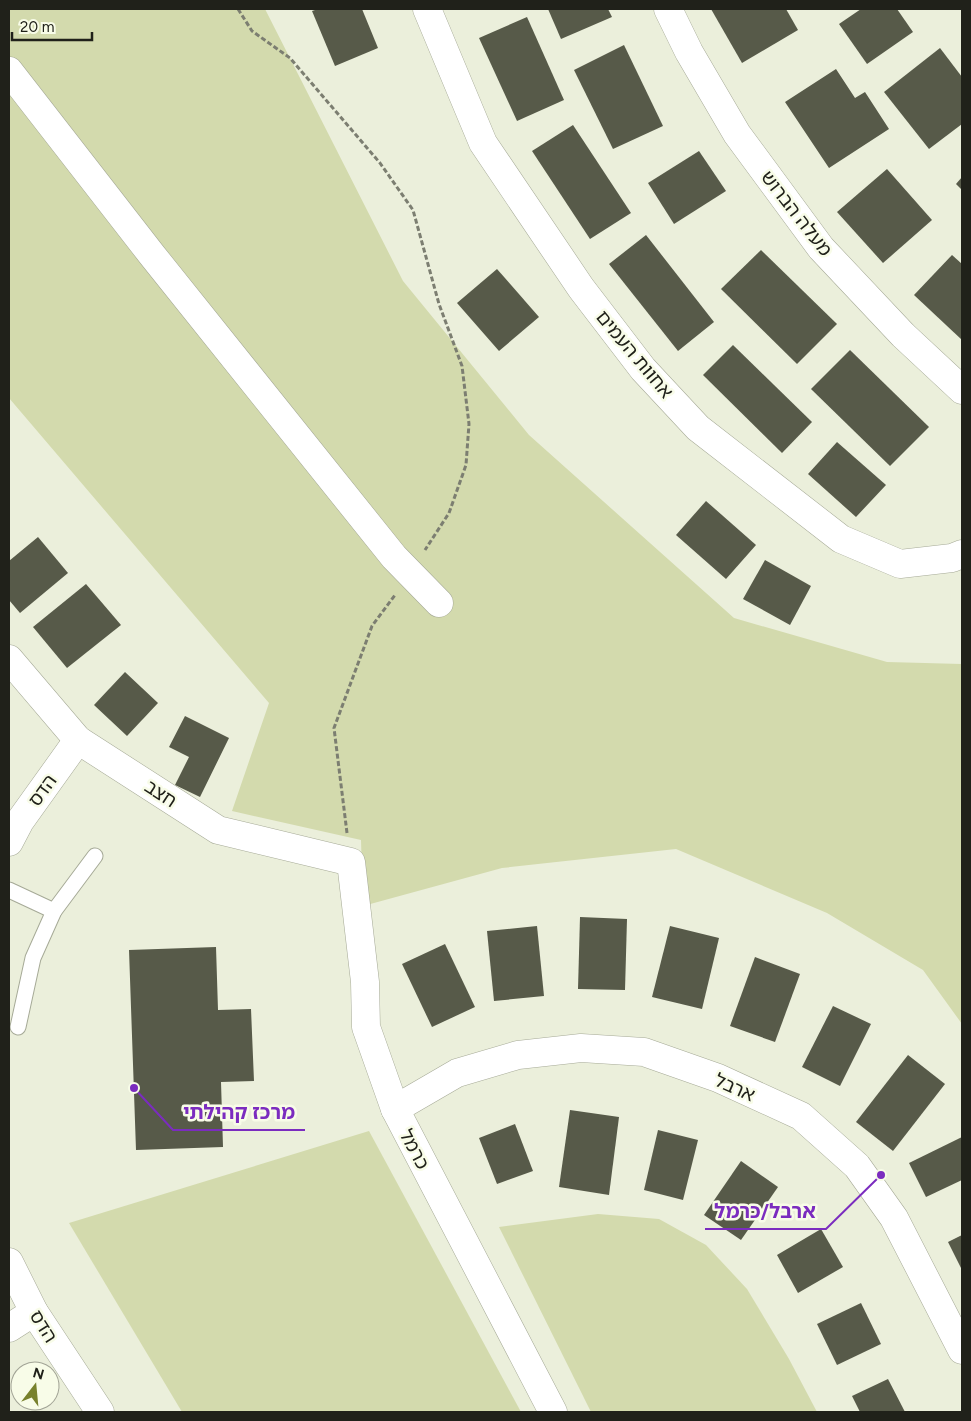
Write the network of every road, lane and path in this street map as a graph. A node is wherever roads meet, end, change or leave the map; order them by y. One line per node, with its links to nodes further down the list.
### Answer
1 (238, 9): 7 (path)
2 (427, 9): 6 (street, אחוות העמים)
3 (668, 9): 5 (street, מעלה הברוש)
4 (9, 71): 7 (street)
5 (962, 390)
6 (962, 554)
7 (410, 574): 8 (street); 13 (path)
8 (439, 603)
9 (9, 659): 10 (street, חצב)
10 (78, 740): 11 (street, הדס); 13 (street, חצב)
11 (9, 842)
12 (95, 856): 15 (lane)
13 (350, 862): 17 (street, כרמל)
14 (9, 890): 15 (lane)
15 (54, 912): 16 (lane)
16 (18, 1027)
17 (395, 1110): 21 (street, ארבל); 23 (street, כרמל)
18 (9, 1262): 19 (street, הדס)
19 (34, 1312): 20 (street); 22 (street, הדס)
20 (9, 1328)
21 (962, 1350)
22 (100, 1412)
23 (553, 1412)

